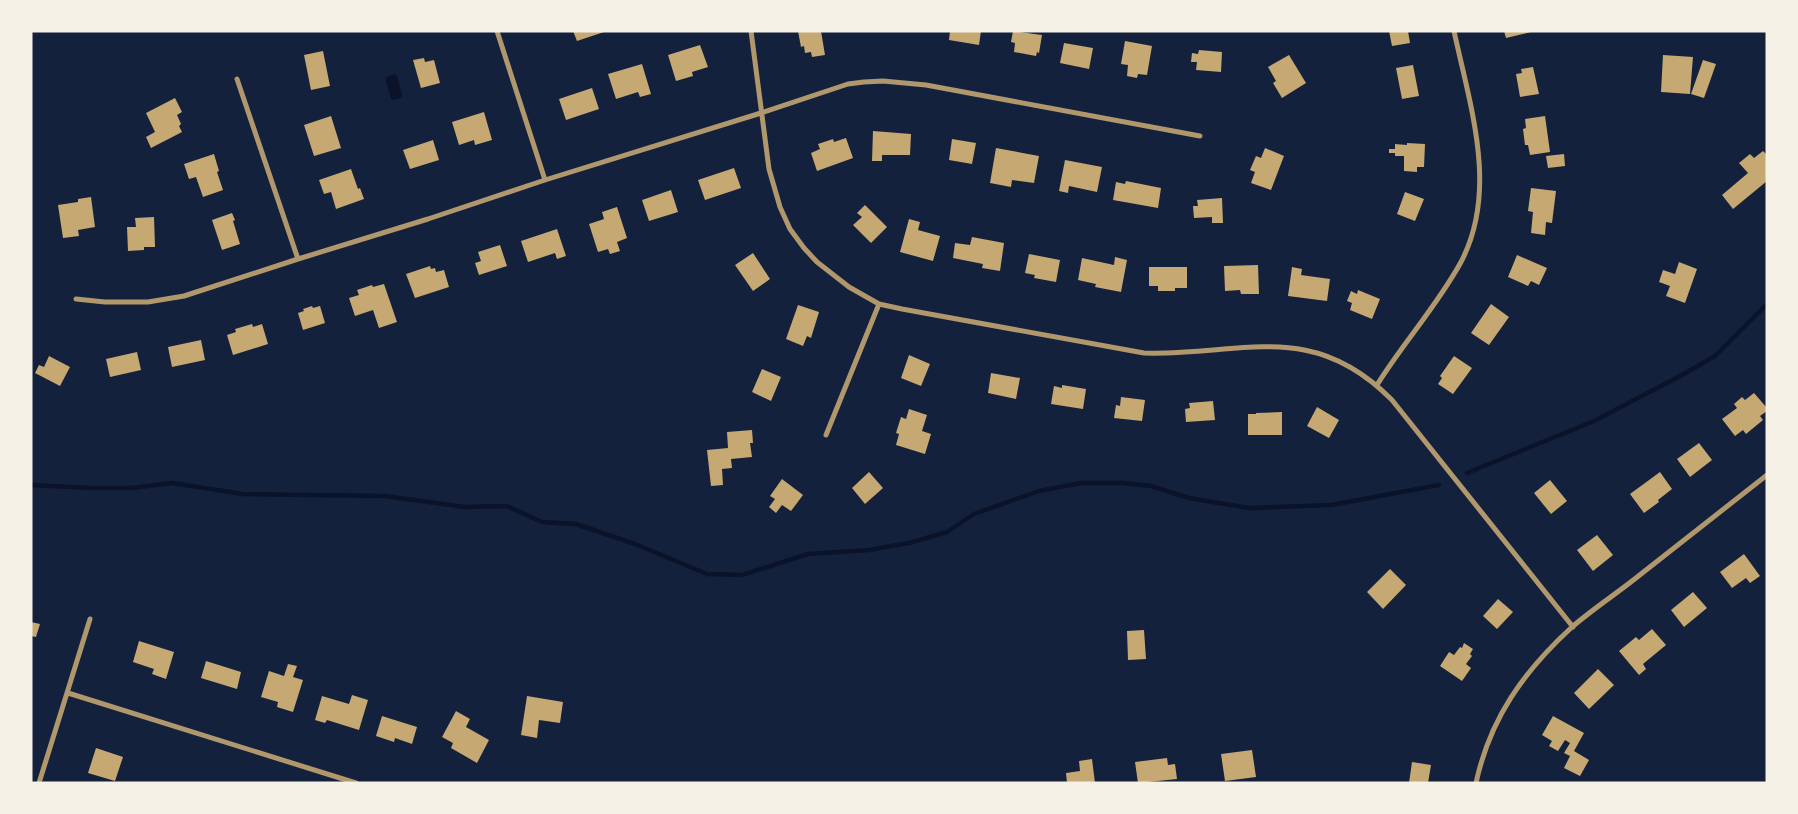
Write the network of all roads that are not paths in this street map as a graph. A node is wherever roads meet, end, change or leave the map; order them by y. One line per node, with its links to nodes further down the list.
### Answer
1 (497, 31): 7 (street)
2 (751, 31): 5 (street)
3 (1454, 31): 11 (street)
4 (237, 79): 8 (street)
5 (761, 113): 6 (street); 7 (street); 10 (street)
6 (1200, 136)
7 (545, 180): 8 (street)
8 (298, 259): 9 (street)
9 (76, 300)
10 (879, 304): 11 (street); 12 (street)
11 (1377, 385): 15 (street)
12 (826, 435)
13 (1767, 475): 15 (street)
14 (90, 619): 16 (street)
15 (1573, 627): 19 (street)
16 (68, 693): 17 (street); 18 (street)
17 (39, 783)
18 (356, 783)
19 (1476, 783)

